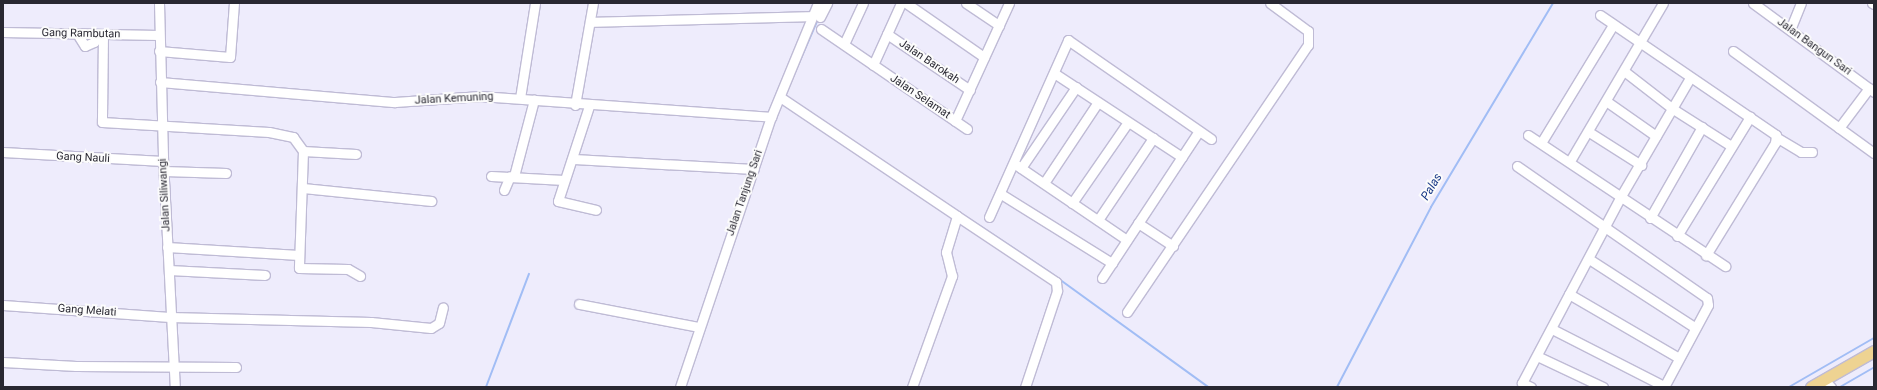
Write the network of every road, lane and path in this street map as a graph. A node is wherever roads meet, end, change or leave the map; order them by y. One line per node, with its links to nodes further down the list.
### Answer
1 (159, 3): 26 (street, Jalan Siliwangi)
2 (234, 3): 29 (street)
3 (535, 3): 40 (street)
4 (593, 3): 18 (street)
5 (818, 3): 17 (street, Jalan Tanjung Sari)
6 (827, 3): 17 (street)
7 (863, 3): 28 (street)
8 (901, 3): 24 (street)
9 (906, 3): 31 (street)
10 (1009, 3): 19 (street)
11 (1270, 3): 99 (street)
12 (1664, 3): 27 (street)
13 (1753, 3): 22 (street, Jalan Bangun Sari)
14 (1802, 3): 22 (street)
15 (968, 4): 19 (street)
16 (1600, 15): 20 (street)
17 (816, 17): 18 (street); 41 (street, Jalan Tanjung Sari)
18 (590, 22): 45 (street)
19 (1000, 25): 31 (street)
20 (1613, 25): 27 (street); 63 (street)
21 (821, 29): 28 (street, Jalan Selamat)
22 (1790, 30): 39 (street, Jalan Bangun Sari)
23 (3, 32): 25 (street, Gang Rambutan)
24 (887, 34): 32 (street); 38 (street, Jalan Barokah)
25 (100, 35): 26 (street, Gang Rambutan); 52 (street)
26 (158, 35): 29 (street, Jalan Siliwangi)
27 (1641, 43): 33 (street); 35 (street)
28 (844, 44): 32 (street, Jalan Selamat)
29 (159, 51): 36 (street, Jalan Siliwangi)
30 (1733, 51): 54 (street)
31 (984, 57): 38 (street)
32 (873, 65): 50 (street, Jalan Selamat)
33 (1624, 71): 43 (street); 47 (street)
34 (1054, 73): 37 (street); 56 (street); 75 (street)
35 (1690, 78): 47 (street); 49 (street)
36 (160, 82): 40 (street, Jalan Kemuning); 52 (street, Jalan Siliwangi)
37 (1076, 87): 44 (street); 75 (street)
38 (970, 90): 50 (street)
39 (1871, 90): 54 (street)
40 (520, 98): 42 (street, Jalan Kemuning)
41 (783, 98): 48 (street, Jalan Tanjung Sari); 91 (street)
42 (534, 100): 45 (street, Jalan Kemuning); 81 (street)
43 (1606, 101): 57 (street); 59 (street)
44 (1098, 102): 51 (street); 83 (street)
45 (575, 105): 46 (street, Jalan Kemuning)
46 (589, 106): 48 (street, Jalan Kemuning); 71 (street)
47 (1673, 109): 53 (street); 59 (street)
48 (771, 117): 77 (street, Jalan Tanjung Sari)
49 (1750, 117): 60 (street); 64 (street)
50 (955, 121): 55 (street, Jalan Selamat)
51 (1128, 122): 61 (street); 89 (street)
52 (162, 127): 65 (street); 72 (street, Jalan Siliwangi)
53 (1702, 127): 64 (street); 93 (street)
54 (1839, 128): 68 (street)
55 (967, 129)
56 (1199, 131): 62 (street); 70 (street)
57 (1589, 132): 73 (street); 74 (street)
58 (1528, 135): 63 (street)
59 (1656, 136): 74 (street)
60 (1776, 137): 67 (street); 102 (street)
61 (1153, 138): 70 (street); 94 (street)
62 (1211, 139)
63 (1541, 143): 73 (street)
64 (1731, 146): 97 (street)
65 (303, 151): 69 (street); 84 (street)
66 (3, 152): 72 (street, Gang Nauli)
67 (1812, 152)
68 (1874, 153)
69 (356, 154)
70 (1182, 157): 95 (street)
71 (574, 158): 77 (street); 82 (street)
72 (163, 161): 78 (street, Jalan Siliwangi)
73 (1570, 161): 87 (street)
74 (1641, 165): 87 (street)
75 (1018, 166): 83 (street); 86 (street)
76 (1517, 166): 96 (street)
77 (754, 169): 116 (street, Jalan Tanjung Sari)
78 (164, 171): 79 (street); 100 (street, Jalan Siliwangi)
79 (226, 173)
80 (491, 176): 81 (street)
81 (512, 176): 82 (street); 85 (street)
82 (564, 180): 90 (street)
83 (1044, 183): 89 (street)
84 (302, 188): 88 (street); 101 (street)
85 (504, 190)
86 (1001, 194): 92 (street); 104 (street)
87 (1621, 196): 93 (street); 96 (street)
88 (431, 201)
89 (1072, 203): 94 (street)
90 (596, 210)
91 (957, 216): 129 (street); 130 (street)
92 (989, 217)
93 (1650, 218): 97 (street)
94 (1098, 220): 98 (street)
95 (1138, 223): 98 (street); 99 (street)
96 (1603, 228): 103 (street); 117 (street)
97 (1677, 236): 102 (street)
98 (1128, 240): 104 (street)
99 (1173, 246): 114 (street)
100 (167, 247): 101 (street); 106 (street, Jalan Siliwangi)
101 (299, 255): 108 (street)
102 (1706, 255): 105 (street)
103 (1589, 259): 110 (street); 117 (street)
104 (1112, 263): 109 (street)
105 (1725, 266)
106 (169, 270): 107 (street); 115 (street, Jalan Siliwangi)
107 (265, 275)
108 (360, 276)
109 (1102, 278)
110 (1569, 294): 118 (street); 121 (street)
111 (579, 304): 116 (street)
112 (3, 305): 115 (street, Gang Melati)
113 (443, 306): 115 (street, Gang Melati)
114 (1128, 312)
115 (170, 317): 123 (street, Jalan Siliwangi)
116 (699, 327): 128 (street, Jalan Tanjung Sari)
117 (1694, 327): 121 (street)
118 (1552, 329): 120 (street); 126 (street)
119 (1874, 352): 125 (main road)
120 (1537, 356): 131 (street); 132 (street)
121 (1679, 358): 126 (street)
122 (3, 362): 123 (street)
123 (173, 365): 124 (street); 127 (street, Jalan Siliwangi)
124 (236, 366)
125 (1828, 384): 133 (main road)
126 (1664, 386)
127 (175, 387)
128 (680, 387)
129 (912, 387)
130 (1025, 387)
131 (1531, 387)
132 (1603, 387)
133 (1811, 387)

